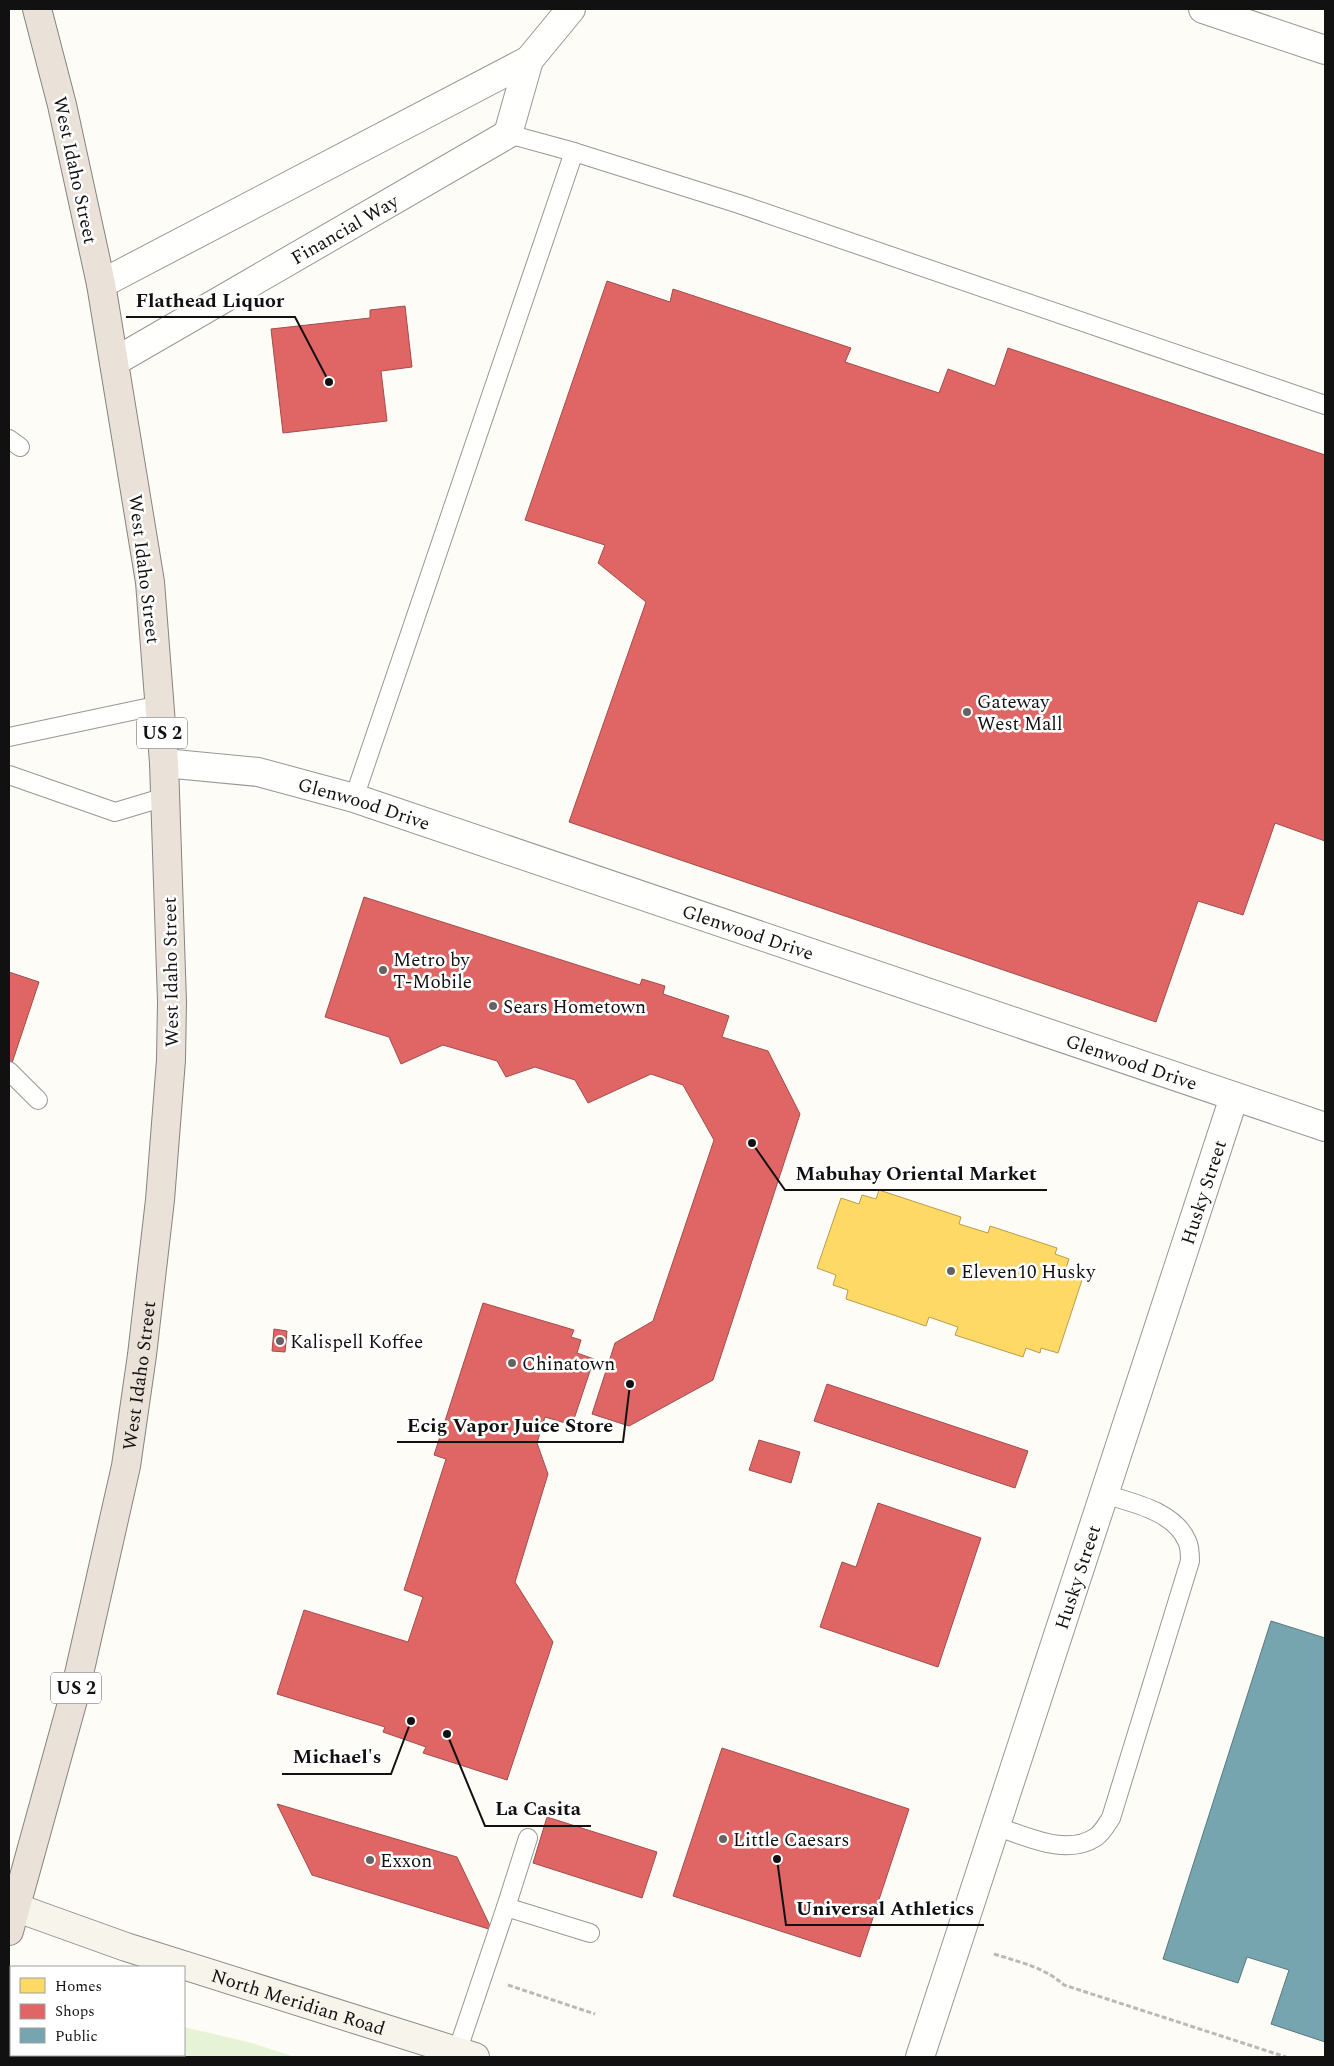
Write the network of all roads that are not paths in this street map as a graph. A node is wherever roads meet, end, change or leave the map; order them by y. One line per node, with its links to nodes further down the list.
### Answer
1 (37, 9): 8 (highway, West Idaho Street / US 2)
2 (571, 9): 5 (street)
3 (1203, 9): 4 (street)
4 (1325, 50)
5 (529, 60): 6 (street); 8 (street)
6 (508, 134): 7 (lane); 9 (street, Financial Way)
7 (574, 152): 10 (lane); 16 (lane)
8 (101, 284): 9 (highway, West Idaho Street / US 2)
9 (114, 362): 11 (highway, West Idaho Street / US 2)
10 (1325, 405)
11 (160, 705): 12 (lane); 13 (highway, West Idaho Street / US 2)
12 (9, 737)
13 (164, 763): 15 (highway, West Idaho Street / US 2); 16 (street, Glenwood Drive)
14 (9, 775): 15 (lane)
15 (166, 797): 25 (highway, West Idaho Street / US 2)
16 (354, 798): 18 (street, Glenwood Drive)
17 (9, 1071): 19 (lane)
18 (1234, 1097): 20 (street, Glenwood Drive); 21 (street, Husky Street)
19 (38, 1100)
20 (1325, 1127)
21 (1104, 1494): 22 (street, Husky Street); 22 (lane)
22 (995, 1826): 28 (street, Husky Street)
23 (528, 1838): 24 (lane)
24 (506, 1907): 26 (lane); 27 (lane)
25 (11, 1915): 27 (main road, North Meridian Road)
26 (590, 1933)
27 (466, 2054)
28 (920, 2057)

